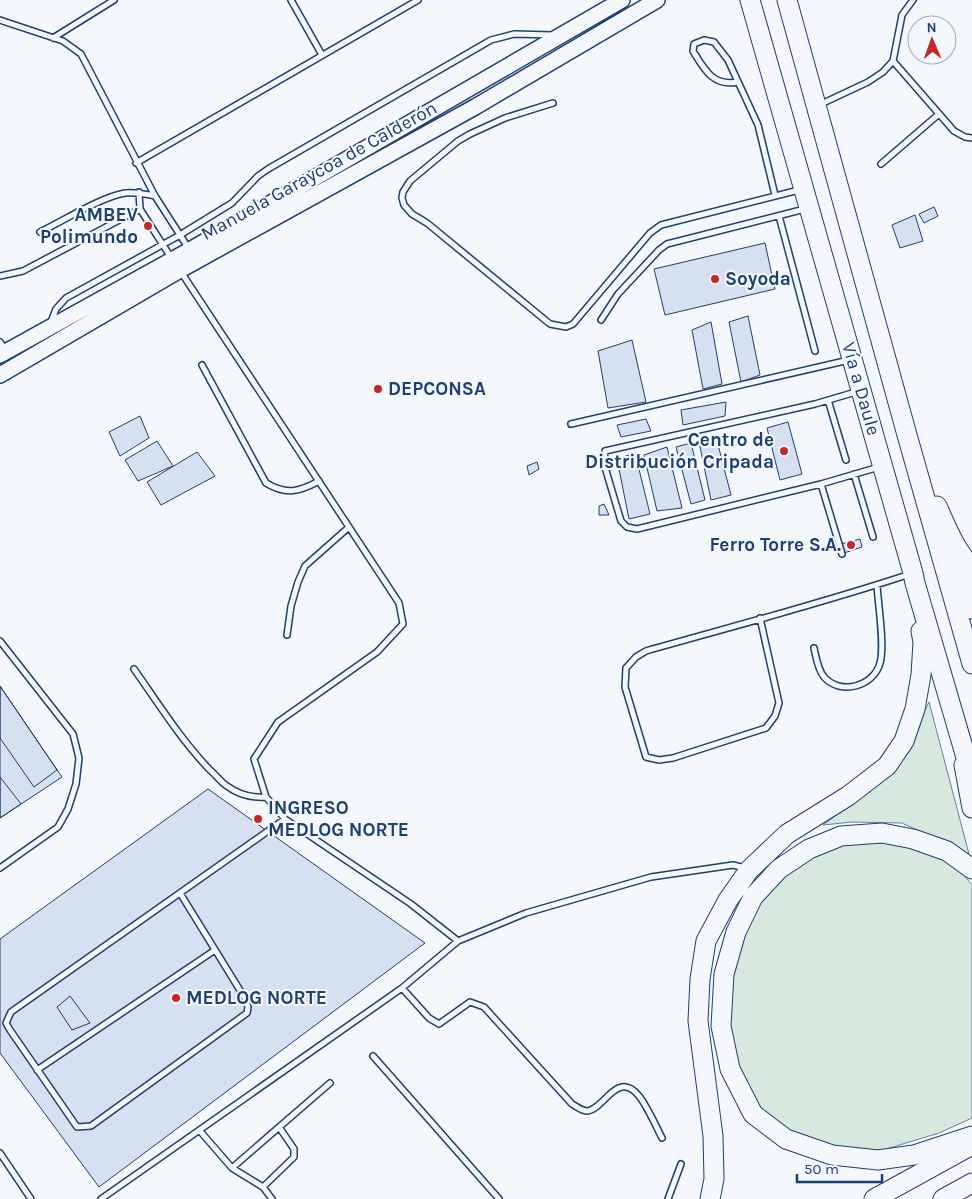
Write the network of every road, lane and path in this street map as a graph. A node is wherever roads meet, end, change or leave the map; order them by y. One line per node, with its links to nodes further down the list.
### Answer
1 (114, 0): 11 (lane)
2 (291, 0): 12 (lane)
3 (418, 0): 12 (lane)
4 (622, 0): 10 (street, Manuela Garaycoa de Calderón)
5 (657, 0): 18 (street, Manuela Garaycoa de Calderón)
6 (750, 0): 23 (highway, Vía a Daule)
7 (912, 0): 13 (lane)
8 (789, 1): 17 (highway, Vía a Daule)
9 (0, 20): 11 (lane)
10 (560, 35): 15 (street, Manuela Garaycoa de Calderón); 31 (lane)
11 (53, 38): 21 (lane)
12 (322, 55): 21 (lane)
13 (893, 61): 17 (lane); 19 (lane)
14 (738, 82): 14 (lane); 25 (lane)
15 (465, 90): 18 (street); 33 (street, Manuela Garaycoa de Calderón)
16 (552, 103): 25 (lane)
17 (816, 106): 46 (highway, Vía a Daule)
18 (475, 107): 34 (street, Manuela Garaycoa de Calderón)
19 (939, 114): 20 (lane); 22 (lane)
20 (972, 138)
21 (136, 163): 26 (lane)
22 (881, 164)
23 (805, 188): 25 (lane); 27 (highway, Vía a Daule)
24 (139, 192): 26 (lane); 28 (lane); 30 (lane)
25 (775, 195)
26 (155, 196): 31 (lane)
27 (810, 208): 29 (lane); 40 (highway, Vía a Daule)
28 (140, 209): 32 (lane); 35 (lane)
29 (779, 216): 36 (lane); 39 (lane)
30 (40, 232)
31 (180, 235): 32 (lane); 33 (lane)
32 (163, 245): 34 (lane); 37 (lane)
33 (190, 250): 34 (street, Manuela Garaycoa de Calderón)
34 (176, 265): 37 (street, Manuela Garaycoa de Calderón); 42 (street, Manuela Garaycoa de Calderón); 50 (lane)
35 (0, 276)
36 (601, 320)
37 (50, 327): 38 (street, Manuela Garaycoa de Calderón)
38 (2, 349)
39 (815, 351)
40 (852, 359): 43 (highway, Vía a Daule); 45 (lane)
41 (202, 365): 50 (lane)
42 (0, 375)
43 (861, 390): 44 (lane); 48 (highway, Vía a Daule)
44 (828, 400): 47 (lane); 51 (lane)
45 (571, 424)
46 (907, 435): 54 (highway); 64 (highway, Vía a Daule)
47 (846, 460)
48 (882, 466): 49 (lane); 57 (highway, Vía a Daule)
49 (854, 474): 51 (lane); 53 (lane)
50 (318, 481): 52 (lane)
51 (821, 484): 55 (lane)
52 (349, 527): 61 (lane); 68 (lane)
53 (873, 537)
54 (957, 541): 56 (highway); 59 (highway)
55 (842, 554)
56 (972, 567)
57 (914, 578): 58 (lane); 66 (highway, Vía a Daule); 73 (highway)
58 (877, 585): 60 (lane); 63 (lane)
59 (972, 609)
60 (760, 618): 60 (lane)
61 (287, 635)
62 (0, 641): 71 (lane)
63 (814, 648)
64 (972, 664)
65 (134, 669): 68 (lane)
66 (955, 722): 67 (highway, Vía a Daule); 69 (highway)
67 (972, 778)
68 (266, 797): 70 (lane)
69 (972, 808)
70 (285, 818): 74 (lane); 75 (lane)
71 (0, 868)
72 (972, 869): 83 (highway)
73 (750, 870): 75 (lane); 97 (highway)
74 (180, 893): 76 (lane); 79 (lane)
75 (458, 941): 77 (lane)
76 (215, 950): 79 (lane); 79 (lane)
77 (402, 988): 82 (lane); 84 (lane)
78 (373, 1056): 95 (lane)
79 (37, 1070)
80 (330, 1083): 81 (lane)
81 (280, 1127): 88 (lane); 90 (lane)
82 (200, 1131): 88 (lane); 93 (lane)
83 (972, 1136)
84 (662, 1138)
85 (972, 1145): 98 (highway)
86 (0, 1153): 92 (lane)
87 (681, 1164): 96 (lane)
88 (232, 1168): 90 (lane)
89 (972, 1183): 99 (highway)
90 (262, 1187): 94 (lane)
91 (972, 1193): 100 (highway)
92 (31, 1199)
93 (101, 1199)
94 (272, 1199)
95 (499, 1199)
96 (668, 1199)
97 (710, 1199)
98 (874, 1199)
99 (943, 1199)
100 (963, 1199)

